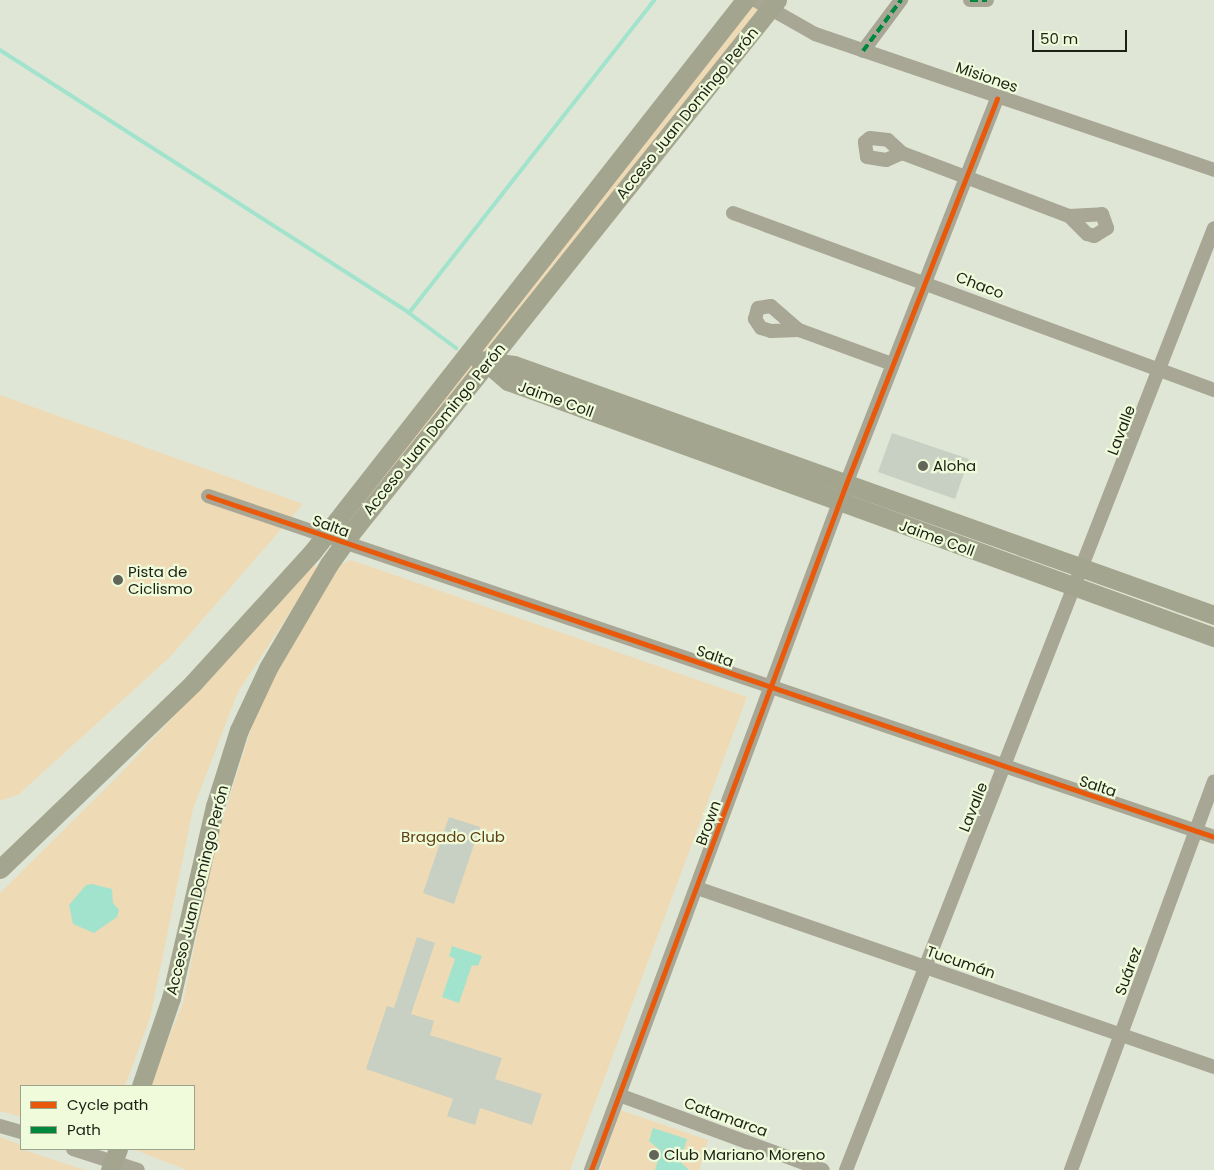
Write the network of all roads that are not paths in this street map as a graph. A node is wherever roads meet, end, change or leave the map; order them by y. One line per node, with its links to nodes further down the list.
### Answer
1 (745, 0): 16 (main road, Acceso Juan Domingo Perón)
2 (901, 0): 6 (street)
3 (970, 0): 4 (street)
4 (987, 0)
5 (767, 3): 6 (street, Misiones); 17 (main road, Acceso Juan Domingo Perón)
6 (863, 51): 7 (street, Misiones)
7 (997, 98): 9 (street, Misiones); 10 (street, Brown)
8 (902, 153): 10 (street)
9 (1214, 170)
10 (965, 179): 12 (street); 14 (street, Brown)
11 (733, 213): 14 (street, Chaco)
12 (1068, 216)
13 (1214, 228): 19 (street, Lavalle)
14 (924, 281): 18 (street, Brown); 19 (street, Chaco)
15 (799, 330): 18 (street)
16 (467, 356): 17 (main road); 24 (main road, Acceso Juan Domingo Perón)
17 (487, 363): 21 (main road, Jaime Coll); 23 (main road, Jaime Coll); 25 (main road, Acceso Juan Domingo Perón)
18 (892, 364): 21 (street, Brown)
19 (1158, 369): 20 (street, Chaco); 26 (street, Lavalle)
20 (1214, 390)
21 (846, 484): 23 (street, Brown); 26 (main road, Jaime Coll)
22 (208, 496): 24 (street, Salta)
23 (839, 503): 27 (main road, Jaime Coll); 30 (street, Brown)
24 (323, 536): 25 (street, Salta); 35 (main road, Acceso Juan Domingo Perón)
25 (343, 544): 30 (street, Salta); 40 (main road, Acceso Juan Domingo Perón)
26 (1082, 568): 27 (street, Lavalle); 28 (main road, Jaime Coll)
27 (1073, 588): 29 (main road, Jaime Coll); 31 (street, Lavalle)
28 (1214, 615)
29 (1214, 637)
30 (771, 688): 31 (street, Salta); 36 (street, Brown)
31 (1002, 768): 33 (street, Salta); 37 (street, Lavalle)
32 (1214, 782): 33 (street, Suárez)
33 (1195, 832): 34 (street, Salta); 38 (street, Suárez)
34 (1214, 838)
35 (0, 869)
36 (697, 888): 37 (street, Tucumán); 41 (street, Brown)
37 (924, 966): 38 (street, Tucumán); 49 (street, Lavalle)
38 (1123, 1034): 39 (street, Tucumán); 50 (street, Suárez)
39 (1214, 1067)
40 (141, 1085)
41 (619, 1096): 47 (street, Brown); 48 (street, Catamarca)
42 (0, 1126): 43 (street)
43 (20, 1132)
44 (77, 1150): 45 (street)
45 (114, 1160): 46 (street)
46 (138, 1170)
47 (591, 1170)
48 (823, 1170)
49 (846, 1170)
50 (1071, 1170)

